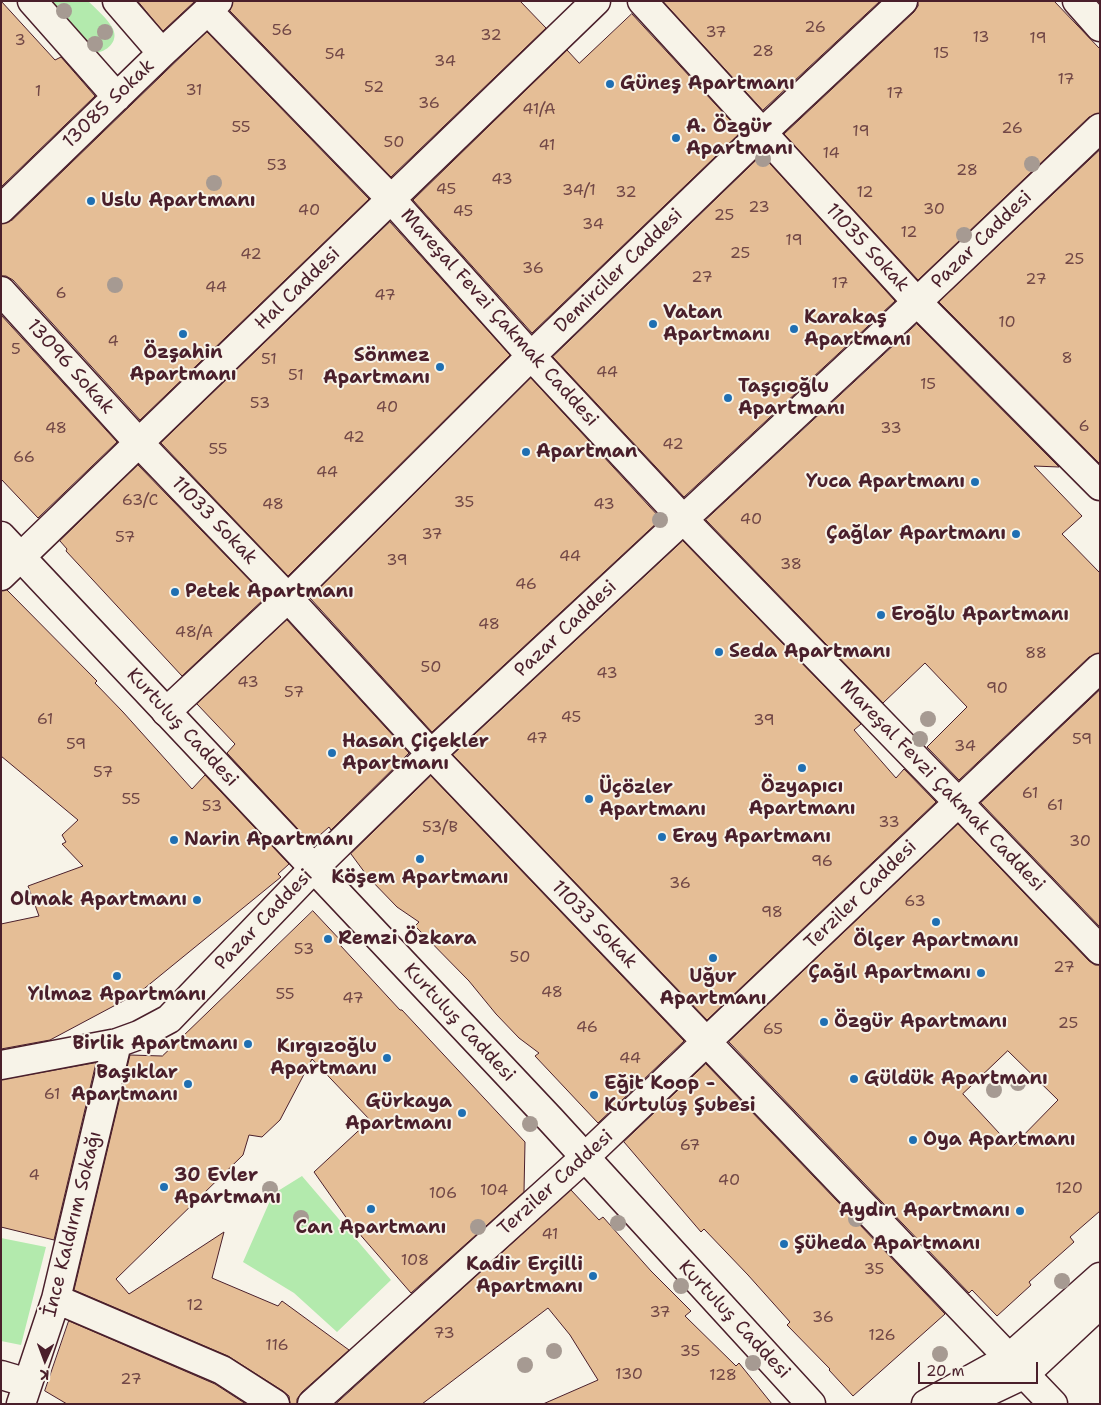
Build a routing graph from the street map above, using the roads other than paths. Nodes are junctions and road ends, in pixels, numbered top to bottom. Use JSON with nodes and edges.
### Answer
{"nodes":[{"id":1,"x":32,"y":1,"type":"edge"},
{"id":2,"x":117,"y":1,"type":"edge"},
{"id":3,"x":596,"y":1,"type":"edge"},
{"id":4,"x":642,"y":1,"type":"edge"},
{"id":5,"x":903,"y":1,"type":"edge"},
{"id":6,"x":1077,"y":1,"type":"edge"},
{"id":7,"x":213,"y":6,"type":"edge"},
{"id":8,"x":1100,"y":27,"type":"edge"},
{"id":9,"x":162,"y":53,"type":"junction"},
{"id":10,"x":117,"y":97,"type":"junction"},
{"id":11,"x":1100,"y":128,"type":"edge"},
{"id":12,"x":762,"y":132,"type":"junction"},
{"id":13,"x":391,"y":199,"type":"junction"},
{"id":14,"x":1,"y":209,"type":"edge"},
{"id":15,"x":1,"y":291,"type":"edge"},
{"id":16,"x":917,"y":302,"type":"junction"},
{"id":17,"x":531,"y":356,"type":"junction"},
{"id":18,"x":139,"y":443,"type":"junction"},
{"id":19,"x":1100,"y":486,"type":"edge"},
{"id":20,"x":684,"y":520,"type":"junction"},
{"id":21,"x":1,"y":536,"type":"edge"},
{"id":22,"x":21,"y":557,"type":"junction"},
{"id":23,"x":1,"y":576,"type":"edge"},
{"id":24,"x":288,"y":598,"type":"junction"},
{"id":25,"x":1100,"y":668,"type":"edge"},
{"id":26,"x":166,"y":712,"type":"junction"},
{"id":27,"x":431,"y":754,"type":"junction"},
{"id":28,"x":958,"y":802,"type":"junction"},
{"id":29,"x":314,"y":868,"type":"junction"},
{"id":30,"x":1100,"y":950,"type":"edge"},
{"id":31,"x":706,"y":1042,"type":"junction"},
{"id":32,"x":117,"y":1043,"type":"junction"},
{"id":33,"x":1,"y":1064,"type":"edge"},
{"id":34,"x":584,"y":1158,"type":"junction"},
{"id":35,"x":1100,"y":1276,"type":"edge"},
{"id":36,"x":56,"y":1299,"type":"junction"},
{"id":37,"x":1100,"y":1304,"type":"edge"},
{"id":38,"x":1017,"y":1366,"type":"junction"},
{"id":39,"x":1,"y":1375,"type":"edge"},
{"id":40,"x":24,"y":1393,"type":"edge"},
{"id":41,"x":275,"y":1404,"type":"edge"},
{"id":42,"x":312,"y":1404,"type":"edge"},
{"id":43,"x":811,"y":1404,"type":"edge"},
{"id":44,"x":926,"y":1404,"type":"edge"},
{"id":45,"x":954,"y":1404,"type":"edge"},
{"id":46,"x":1052,"y":1404,"type":"edge"}],
"edges":[{"from":1,"to":10,"type":"street"},
{"from":2,"to":9,"type":"street"},
{"from":3,"to":13,"type":"street","name":"Hal Caddesi"},
{"from":4,"to":12,"type":"street","name":"11035 Sokak"},
{"from":5,"to":12,"type":"street","name":"Demirciler Caddesi"},
{"from":6,"to":8,"type":"street"},
{"from":7,"to":9,"type":"street","name":"13085 Sokak"},
{"from":7,"to":13,"type":"street","name":"Mareşal Fevzi Çakmak Caddesi"},
{"from":9,"to":10,"type":"street","name":"13085 Sokak"},
{"from":10,"to":14,"type":"street","name":"13085 Sokak"},
{"from":11,"to":16,"type":"street","name":"Pazar Caddesi"},
{"from":12,"to":16,"type":"street","name":"11035 Sokak"},
{"from":12,"to":17,"type":"street","name":"Demirciler Caddesi"},
{"from":13,"to":17,"type":"street","name":"Mareşal Fevzi Çakmak Caddesi"},
{"from":13,"to":18,"type":"street","name":"Hal Caddesi"},
{"from":15,"to":18,"type":"street","name":"13096 Sokak"},
{"from":16,"to":19,"type":"street","name":"11035 Sokak"},
{"from":16,"to":20,"type":"street","name":"Pazar Caddesi"},
{"from":17,"to":20,"type":"street","name":"Mareşal Fevzi Çakmak Caddesi"},
{"from":17,"to":24,"type":"street","name":"Demirciler Caddesi"},
{"from":18,"to":22,"type":"street","name":"Hal Caddesi"},
{"from":18,"to":24,"type":"street","name":"11033 Sokak"},
{"from":20,"to":27,"type":"street","name":"Pazar Caddesi"},
{"from":20,"to":28,"type":"street","name":"Mareşal Fevzi Çakmak Caddesi"},
{"from":21,"to":22,"type":"street","name":"Kurtuluş Caddesi"},
{"from":22,"to":23,"type":"street","name":"Hal Caddesi"},
{"from":22,"to":26,"type":"street","name":"Kurtuluş Caddesi"},
{"from":24,"to":26,"type":"street","name":"Demirciler Caddesi"},
{"from":24,"to":27,"type":"street","name":"11033 Sokak"},
{"from":25,"to":28,"type":"street","name":"Terziler Caddesi"},
{"from":26,"to":29,"type":"street","name":"Kurtuluş Caddesi"},
{"from":27,"to":29,"type":"street","name":"Pazar Caddesi"},
{"from":27,"to":31,"type":"street","name":"11033 Sokak"},
{"from":28,"to":30,"type":"street","name":"Mareşal Fevzi Çakmak Caddesi"},
{"from":28,"to":31,"type":"street","name":"Terziler Caddesi"},
{"from":29,"to":32,"type":"street","name":"Pazar Caddesi"},
{"from":29,"to":34,"type":"street","name":"Kurtuluş Caddesi"},
{"from":31,"to":34,"type":"street","name":"Terziler Caddesi"},
{"from":31,"to":38,"type":"street","name":"11033 Sokak"},
{"from":32,"to":33,"type":"street","name":"Pazar Caddesi"},
{"from":32,"to":36,"type":"street","name":"İnce Kaldırım Sokağı"},
{"from":34,"to":42,"type":"street","name":"Terziler Caddesi"},
{"from":34,"to":43,"type":"street","name":"Kurtuluş Caddesi"},
{"from":35,"to":38,"type":"street"},
{"from":36,"to":40,"type":"street","name":"İnce Kaldırım Sokağı"},
{"from":36,"to":41,"type":"street"},
{"from":37,"to":38,"type":"street"},
{"from":38,"to":44,"type":"street"},
{"from":38,"to":45,"type":"street"},
{"from":38,"to":46,"type":"street","name":"11033 Sokak"},
{"from":39,"to":40,"type":"street"}]}
